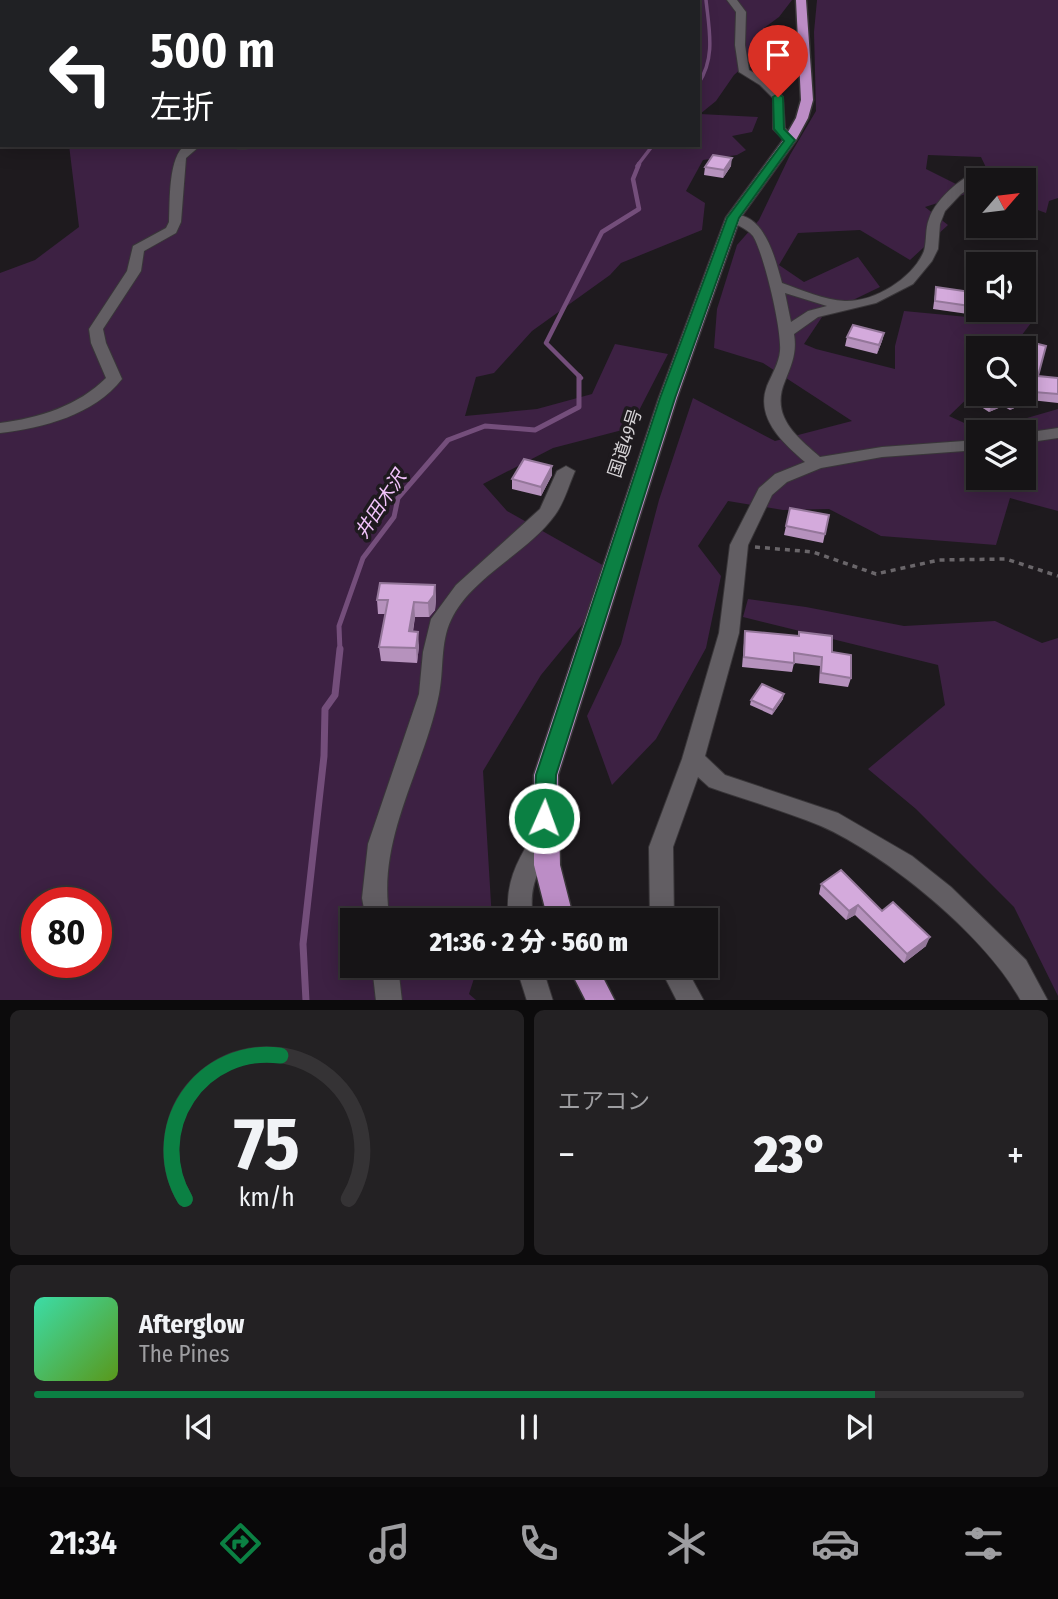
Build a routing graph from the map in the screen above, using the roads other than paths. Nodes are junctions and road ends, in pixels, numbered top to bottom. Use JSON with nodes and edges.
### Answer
{"nodes":[{"id":1,"x":732,"y":0,"type":"edge"},
{"id":2,"x":802,"y":0,"type":"edge"},
{"id":3,"x":790,"y":140,"type":"junction"},
{"id":4,"x":191,"y":147,"type":"edge"},
{"id":5,"x":966,"y":186,"type":"edge"},
{"id":6,"x":733,"y":218,"type":"junction"},
{"id":7,"x":777,"y":286,"type":"junction"},
{"id":8,"x":845,"y":305,"type":"junction"},
{"id":9,"x":785,"y":334,"type":"junction"},
{"id":10,"x":0,"y":428,"type":"edge"},
{"id":11,"x":1058,"y":433,"type":"edge"},
{"id":12,"x":1036,"y":436,"type":"edge"},
{"id":13,"x":966,"y":446,"type":"edge"},
{"id":14,"x":817,"y":463,"type":"junction"},
{"id":15,"x":566,"y":471,"type":"dead end"},
{"id":16,"x":693,"y":759,"type":"junction"},
{"id":17,"x":543,"y":840,"type":"junction"},
{"id":18,"x":375,"y":908,"type":"edge"},
{"id":19,"x":519,"y":908,"type":"edge"},
{"id":20,"x":556,"y":908,"type":"edge"},
{"id":21,"x":662,"y":908,"type":"edge"},
{"id":22,"x":386,"y":978,"type":"edge"},
{"id":23,"x":533,"y":978,"type":"edge"},
{"id":24,"x":589,"y":978,"type":"edge"},
{"id":25,"x":679,"y":978,"type":"edge"},
{"id":26,"x":388,"y":1000,"type":"edge"},
{"id":27,"x":540,"y":1000,"type":"edge"},
{"id":28,"x":601,"y":1000,"type":"edge"},
{"id":29,"x":691,"y":1000,"type":"edge"},
{"id":30,"x":1035,"y":1000,"type":"edge"}],
"edges":[{"from":1,"to":3,"type":"street"},
{"from":2,"to":3,"type":"highway","name":"国道49号"},
{"from":3,"to":6,"type":"highway","name":"国道49号"},
{"from":4,"to":10,"type":"street"},
{"from":5,"to":8,"type":"street"},
{"from":6,"to":7,"type":"street"},
{"from":6,"to":17,"type":"highway","name":"国道49号"},
{"from":7,"to":8,"type":"street"},
{"from":7,"to":9,"type":"street"},
{"from":8,"to":9,"type":"street"},
{"from":9,"to":14,"type":"street"},
{"from":11,"to":12,"type":"street"},
{"from":13,"to":14,"type":"street"},
{"from":14,"to":16,"type":"street"},
{"from":15,"to":18,"type":"street"},
{"from":16,"to":21,"type":"street"},
{"from":16,"to":30,"type":"street"},
{"from":17,"to":19,"type":"street"},
{"from":17,"to":20,"type":"highway","name":"国道49号"},
{"from":22,"to":26,"type":"street"},
{"from":23,"to":27,"type":"street"},
{"from":24,"to":28,"type":"highway"},
{"from":25,"to":29,"type":"street"}]}
